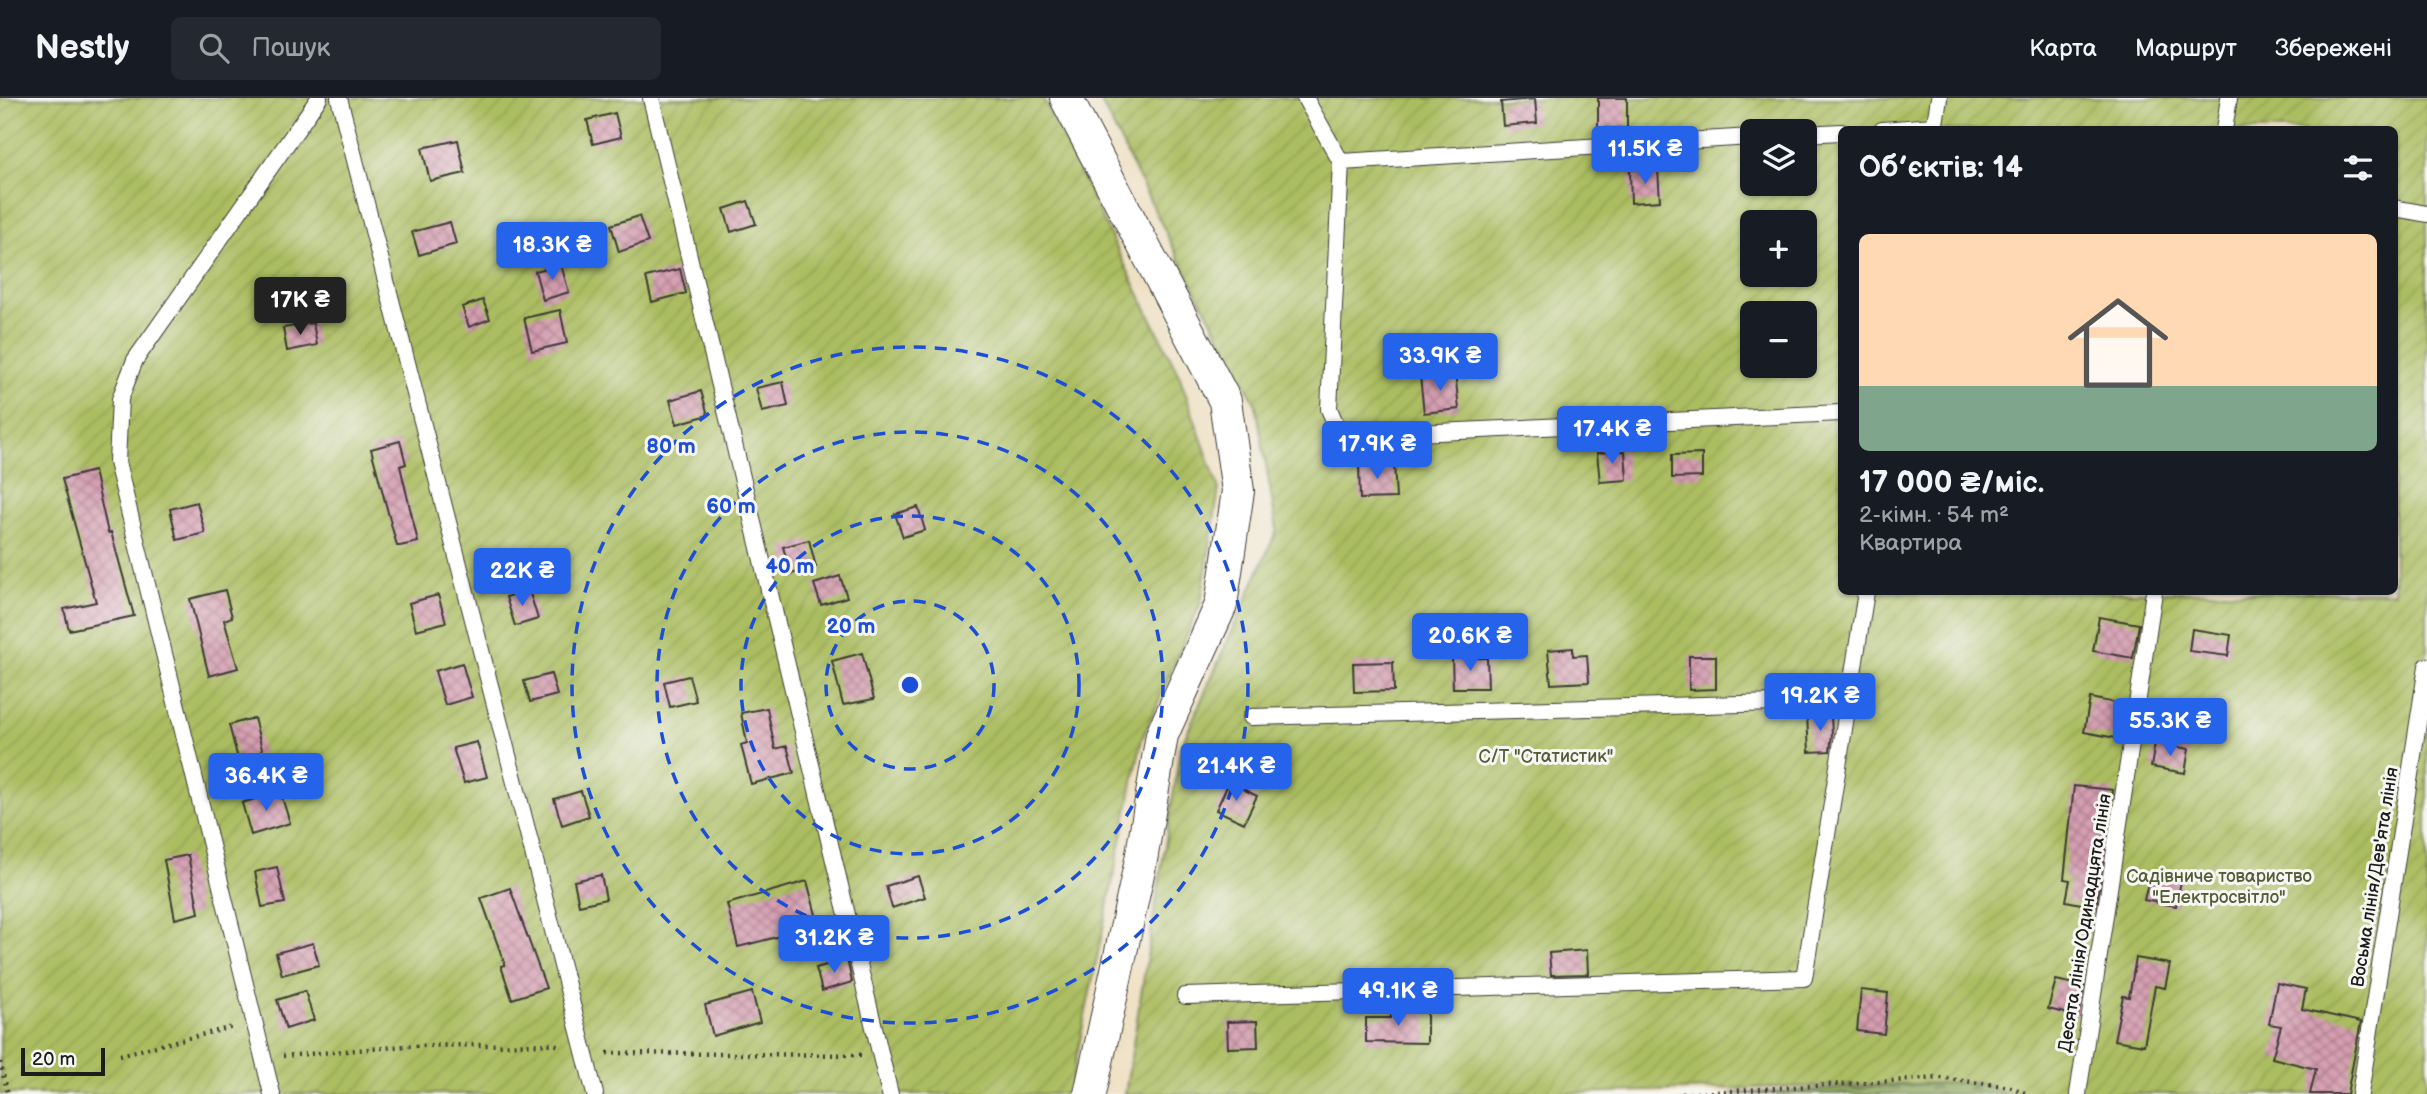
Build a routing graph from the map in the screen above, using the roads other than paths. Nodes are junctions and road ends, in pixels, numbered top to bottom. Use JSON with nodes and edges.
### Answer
{"nodes":[{"id":1,"x":319,"y":98,"type":"edge"},
{"id":2,"x":339,"y":98,"type":"edge"},
{"id":3,"x":652,"y":98,"type":"edge"},
{"id":4,"x":1066,"y":98,"type":"edge"},
{"id":5,"x":1305,"y":98,"type":"edge"},
{"id":6,"x":1939,"y":98,"type":"edge"},
{"id":7,"x":2229,"y":98,"type":"edge"},
{"id":8,"x":1934,"y":126,"type":"edge"},
{"id":9,"x":2225,"y":126,"type":"edge"},
{"id":10,"x":1838,"y":132,"type":"edge"},
{"id":11,"x":1817,"y":133,"type":"edge"},
{"id":12,"x":1740,"y":138,"type":"edge"},
{"id":13,"x":1341,"y":162,"type":"junction"},
{"id":14,"x":2398,"y":209,"type":"edge"},
{"id":15,"x":2427,"y":214,"type":"edge"},
{"id":16,"x":1838,"y":413,"type":"edge"},
{"id":17,"x":1866,"y":595,"type":"edge"},
{"id":18,"x":2154,"y":595,"type":"edge"},
{"id":19,"x":2427,"y":666,"type":"edge"},
{"id":20,"x":1850,"y":701,"type":"junction"},
{"id":21,"x":1251,"y":717,"type":"dead end"},
{"id":22,"x":1185,"y":996,"type":"dead end"},
{"id":23,"x":272,"y":1094,"type":"edge"},
{"id":24,"x":595,"y":1094,"type":"edge"},
{"id":25,"x":890,"y":1094,"type":"edge"},
{"id":26,"x":1090,"y":1094,"type":"edge"},
{"id":27,"x":2078,"y":1094,"type":"edge"},
{"id":28,"x":2361,"y":1094,"type":"edge"}],
"edges":[{"from":1,"to":23,"type":"lane"},
{"from":2,"to":24,"type":"lane"},
{"from":3,"to":25,"type":"lane"},
{"from":4,"to":26,"type":"street"},
{"from":5,"to":13,"type":"lane"},
{"from":6,"to":8,"type":"lane"},
{"from":7,"to":9,"type":"lane"},
{"from":10,"to":11,"type":"lane"},
{"from":12,"to":13,"type":"lane"},
{"from":13,"to":16,"type":"lane"},
{"from":14,"to":15,"type":"lane"},
{"from":17,"to":20,"type":"lane"},
{"from":18,"to":27,"type":"lane","name":"Десята лінія/Одинадцята лінія"},
{"from":19,"to":28,"type":"lane","name":"Восьма лінія/Дев'ята лінія"},
{"from":20,"to":21,"type":"lane"},
{"from":20,"to":22,"type":"lane"}]}
